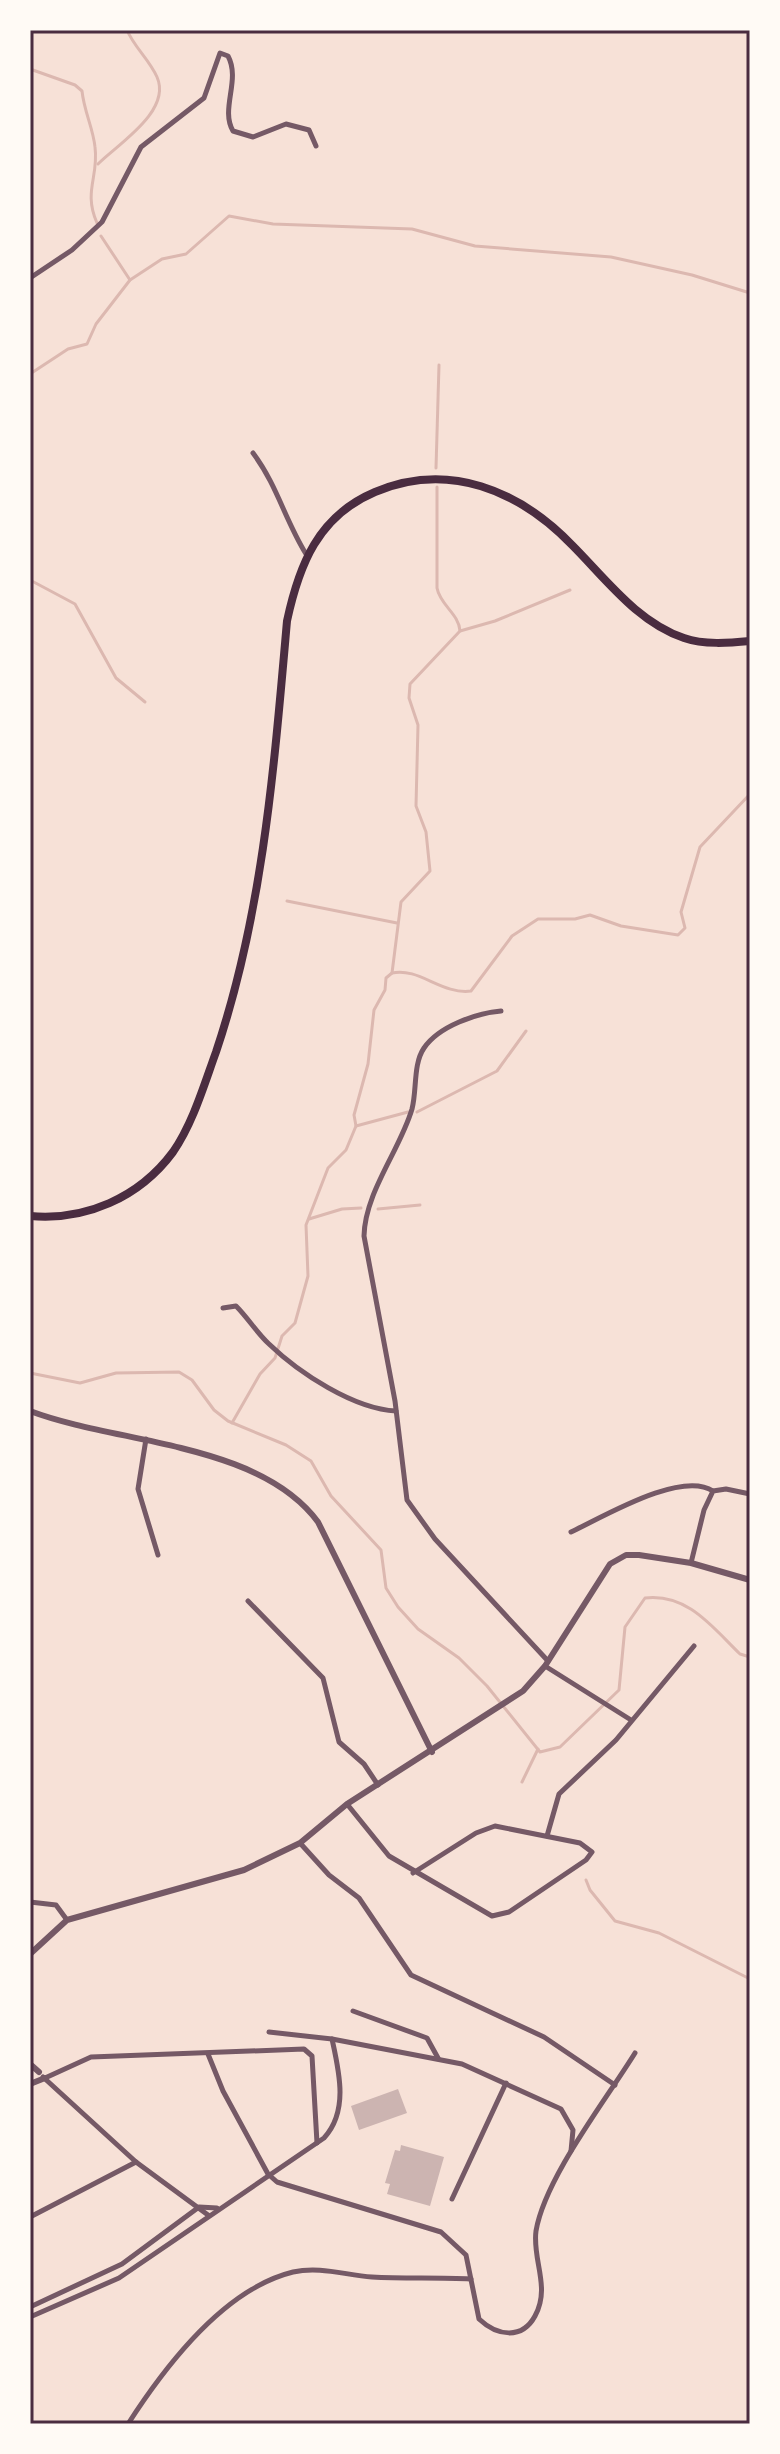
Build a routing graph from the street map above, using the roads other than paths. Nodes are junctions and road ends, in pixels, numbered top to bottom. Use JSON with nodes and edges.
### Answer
{"nodes":[{"id":1,"x":316,"y":146,"type":"dead end"},
{"id":2,"x":30,"y":278,"type":"edge"},
{"id":3,"x":253,"y":453,"type":"dead end"},
{"id":4,"x":306,"y":554,"type":"junction"},
{"id":5,"x":750,"y":641,"type":"edge"},
{"id":6,"x":501,"y":1011,"type":"dead end"},
{"id":7,"x":30,"y":1216,"type":"edge"},
{"id":8,"x":223,"y":1308,"type":"dead end"},
{"id":9,"x":30,"y":1411,"type":"edge"},
{"id":10,"x":396,"y":1411,"type":"junction"},
{"id":11,"x":146,"y":1439,"type":"junction"},
{"id":12,"x":713,"y":1491,"type":"junction"},
{"id":13,"x":750,"y":1494,"type":"edge"},
{"id":14,"x":571,"y":1532,"type":"dead end"},
{"id":15,"x":158,"y":1555,"type":"dead end"},
{"id":16,"x":691,"y":1563,"type":"junction"},
{"id":17,"x":750,"y":1580,"type":"edge"},
{"id":18,"x":248,"y":1601,"type":"dead end"},
{"id":19,"x":694,"y":1646,"type":"dead end"},
{"id":20,"x":546,"y":1663,"type":"junction"},
{"id":21,"x":631,"y":1720,"type":"junction"},
{"id":22,"x":432,"y":1752,"type":"junction"},
{"id":23,"x":378,"y":1785,"type":"junction"},
{"id":24,"x":347,"y":1804,"type":"junction"},
{"id":25,"x":547,"y":1836,"type":"junction"},
{"id":26,"x":300,"y":1843,"type":"junction"},
{"id":27,"x":413,"y":1873,"type":"junction"},
{"id":28,"x":30,"y":1902,"type":"edge"},
{"id":29,"x":67,"y":1920,"type":"junction"},
{"id":30,"x":30,"y":1954,"type":"edge"},
{"id":31,"x":353,"y":2011,"type":"dead end"},
{"id":32,"x":269,"y":2032,"type":"dead end"},
{"id":33,"x":332,"y":2039,"type":"junction"},
{"id":34,"x":635,"y":2053,"type":"dead end"},
{"id":35,"x":208,"y":2054,"type":"junction"},
{"id":36,"x":438,"y":2058,"type":"junction"},
{"id":37,"x":30,"y":2064,"type":"edge"},
{"id":38,"x":42,"y":2075,"type":"junction"},
{"id":39,"x":506,"y":2083,"type":"junction"},
{"id":40,"x":30,"y":2084,"type":"edge"},
{"id":41,"x":615,"y":2085,"type":"junction"},
{"id":42,"x":317,"y":2144,"type":"junction"},
{"id":43,"x":571,"y":2154,"type":"junction"},
{"id":44,"x":136,"y":2162,"type":"junction"},
{"id":45,"x":268,"y":2174,"type":"junction"},
{"id":46,"x":452,"y":2199,"type":"dead end"},
{"id":47,"x":199,"y":2207,"type":"junction"},
{"id":48,"x":218,"y":2208,"type":"junction"},
{"id":49,"x":208,"y":2215,"type":"junction"},
{"id":50,"x":30,"y":2217,"type":"edge"},
{"id":51,"x":115,"y":2269,"type":"junction"},
{"id":52,"x":119,"y":2278,"type":"junction"},
{"id":53,"x":471,"y":2279,"type":"junction"},
{"id":54,"x":30,"y":2307,"type":"edge"},
{"id":55,"x":30,"y":2317,"type":"edge"},
{"id":56,"x":128,"y":2424,"type":"edge"}],
"edges":[{"from":1,"to":2,"type":"street"},
{"from":3,"to":4,"type":"street"},
{"from":4,"to":5,"type":"highway"},
{"from":4,"to":7,"type":"highway"},
{"from":6,"to":10,"type":"street"},
{"from":8,"to":10,"type":"street"},
{"from":9,"to":11,"type":"street"},
{"from":10,"to":20,"type":"street"},
{"from":11,"to":15,"type":"street"},
{"from":11,"to":22,"type":"street"},
{"from":12,"to":13,"type":"street"},
{"from":12,"to":14,"type":"street"},
{"from":12,"to":16,"type":"street"},
{"from":16,"to":17,"type":"street"},
{"from":16,"to":20,"type":"street"},
{"from":18,"to":23,"type":"street"},
{"from":19,"to":21,"type":"street"},
{"from":20,"to":21,"type":"street"},
{"from":20,"to":22,"type":"street"},
{"from":21,"to":25,"type":"street"},
{"from":22,"to":23,"type":"street"},
{"from":23,"to":24,"type":"street"},
{"from":24,"to":26,"type":"street"},
{"from":24,"to":27,"type":"street"},
{"from":25,"to":27,"type":"street"},
{"from":25,"to":27,"type":"street"},
{"from":26,"to":29,"type":"street"},
{"from":26,"to":41,"type":"street"},
{"from":28,"to":29,"type":"street"},
{"from":29,"to":30,"type":"street"},
{"from":31,"to":36,"type":"street"},
{"from":32,"to":33,"type":"street"},
{"from":33,"to":36,"type":"street"},
{"from":33,"to":42,"type":"street"},
{"from":34,"to":41,"type":"street"},
{"from":35,"to":38,"type":"street"},
{"from":35,"to":42,"type":"street"},
{"from":35,"to":45,"type":"street"},
{"from":36,"to":39,"type":"street"},
{"from":37,"to":38,"type":"street"},
{"from":38,"to":40,"type":"street"},
{"from":38,"to":44,"type":"street"},
{"from":39,"to":43,"type":"street"},
{"from":39,"to":46,"type":"street"},
{"from":41,"to":43,"type":"street"},
{"from":42,"to":45,"type":"street"},
{"from":43,"to":53,"type":"street"},
{"from":44,"to":47,"type":"street"},
{"from":44,"to":50,"type":"street"},
{"from":45,"to":48,"type":"street"},
{"from":45,"to":53,"type":"street"},
{"from":47,"to":48,"type":"street"},
{"from":47,"to":49,"type":"street"},
{"from":47,"to":51,"type":"street"},
{"from":48,"to":49,"type":"street"},
{"from":49,"to":52,"type":"street"},
{"from":51,"to":52,"type":"street"},
{"from":51,"to":54,"type":"street"},
{"from":52,"to":55,"type":"street"},
{"from":53,"to":56,"type":"street"}]}
